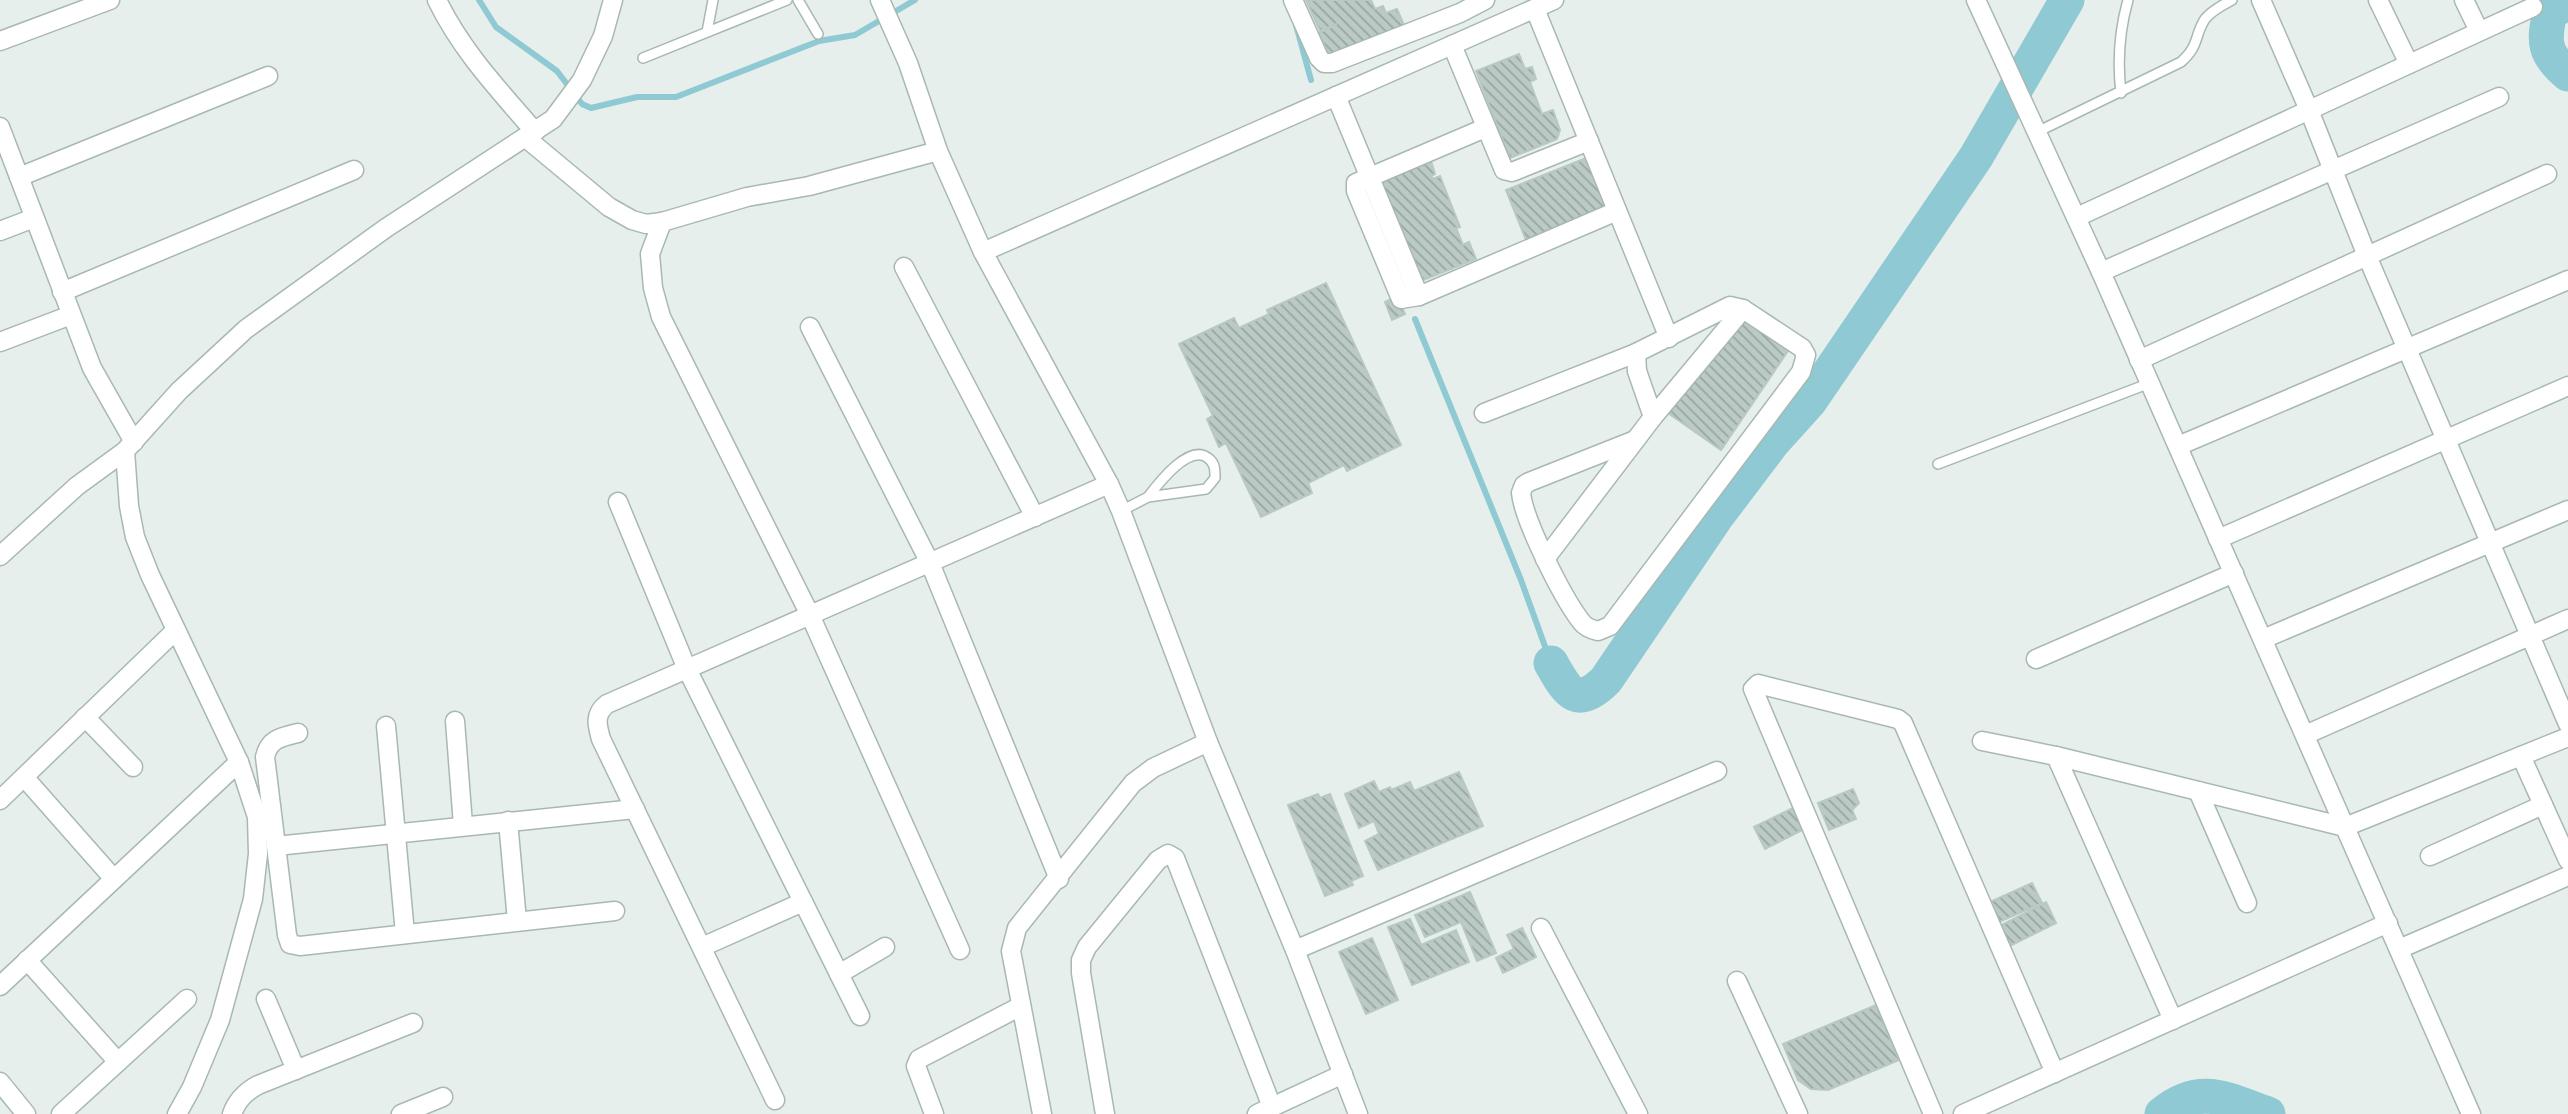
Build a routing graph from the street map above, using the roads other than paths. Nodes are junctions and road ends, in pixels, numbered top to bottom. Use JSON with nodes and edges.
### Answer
{"nodes":[{"id":1,"x":110,"y":0,"type":"edge"},
{"id":2,"x":437,"y":0,"type":"edge"},
{"id":3,"x":613,"y":0,"type":"edge"},
{"id":4,"x":713,"y":0,"type":"edge"},
{"id":5,"x":787,"y":0,"type":"edge"},
{"id":6,"x":798,"y":0,"type":"edge"},
{"id":7,"x":1293,"y":0,"type":"edge"},
{"id":8,"x":1485,"y":0,"type":"edge"},
{"id":9,"x":1554,"y":0,"type":"edge"},
{"id":10,"x":1976,"y":0,"type":"edge"},
{"id":11,"x":2128,"y":0,"type":"edge"},
{"id":12,"x":2232,"y":0,"type":"edge"},
{"id":13,"x":2262,"y":0,"type":"edge"},
{"id":14,"x":2378,"y":0,"type":"edge"},
{"id":15,"x":2464,"y":0,"type":"edge"},
{"id":16,"x":882,"y":3,"type":"edge"},
{"id":17,"x":1456,"y":6,"type":"edge"},
{"id":18,"x":2533,"y":7,"type":"dead end"},
{"id":19,"x":1535,"y":9,"type":"junction"},
{"id":20,"x":1420,"y":27,"type":"junction"},
{"id":21,"x":2479,"y":31,"type":"junction"},
{"id":22,"x":707,"y":32,"type":"junction"},
{"id":23,"x":818,"y":34,"type":"dead end"},
{"id":24,"x":0,"y":41,"type":"edge"},
{"id":25,"x":1452,"y":45,"type":"junction"},
{"id":26,"x":1432,"y":54,"type":"junction"},
{"id":27,"x":643,"y":58,"type":"dead end"},
{"id":28,"x":2409,"y":64,"type":"junction"},
{"id":29,"x":268,"y":76,"type":"dead end"},
{"id":30,"x":2121,"y":93,"type":"junction"},
{"id":31,"x":1336,"y":96,"type":"junction"},
{"id":32,"x":2499,"y":97,"type":"dead end"},
{"id":33,"x":2309,"y":110,"type":"junction"},
{"id":34,"x":2034,"y":124,"type":"junction"},
{"id":35,"x":0,"y":127,"type":"edge"},
{"id":36,"x":1485,"y":128,"type":"junction"},
{"id":37,"x":531,"y":135,"type":"junction"},
{"id":38,"x":1589,"y":141,"type":"junction"},
{"id":39,"x":938,"y":151,"type":"junction"},
{"id":40,"x":354,"y":170,"type":"dead end"},
{"id":41,"x":2333,"y":170,"type":"junction"},
{"id":42,"x":2547,"y":174,"type":"dead end"},
{"id":43,"x":1370,"y":176,"type":"junction"},
{"id":44,"x":19,"y":177,"type":"junction"},
{"id":45,"x":1617,"y":211,"type":"junction"},
{"id":46,"x":2077,"y":217,"type":"junction"},
{"id":47,"x":34,"y":218,"type":"junction"},
{"id":48,"x":662,"y":222,"type":"junction"},
{"id":49,"x":0,"y":231,"type":"edge"},
{"id":50,"x":983,"y":252,"type":"junction"},
{"id":51,"x":2367,"y":256,"type":"junction"},
{"id":52,"x":904,"y":267,"type":"dead end"},
{"id":53,"x":2101,"y":272,"type":"junction"},
{"id":54,"x":2568,"y":281,"type":"edge"},
{"id":55,"x":62,"y":292,"type":"junction"},
{"id":56,"x":1743,"y":309,"type":"junction"},
{"id":57,"x":71,"y":315,"type":"junction"},
{"id":58,"x":810,"y":327,"type":"dead end"},
{"id":59,"x":1669,"y":338,"type":"junction"},
{"id":60,"x":0,"y":342,"type":"edge"},
{"id":61,"x":2407,"y":349,"type":"junction"},
{"id":62,"x":1636,"y":353,"type":"junction"},
{"id":63,"x":2139,"y":360,"type":"junction"},
{"id":64,"x":2150,"y":383,"type":"junction"},
{"id":65,"x":2568,"y":386,"type":"edge"},
{"id":66,"x":1484,"y":413,"type":"dead end"},
{"id":67,"x":1653,"y":417,"type":"junction"},
{"id":68,"x":2445,"y":439,"type":"junction"},
{"id":69,"x":1636,"y":440,"type":"junction"},
{"id":70,"x":130,"y":446,"type":"junction"},
{"id":71,"x":2178,"y":446,"type":"junction"},
{"id":72,"x":1938,"y":464,"type":"dead end"},
{"id":73,"x":1109,"y":484,"type":"junction"},
{"id":74,"x":1148,"y":498,"type":"junction"},
{"id":75,"x":618,"y":502,"type":"dead end"},
{"id":76,"x":2568,"y":510,"type":"edge"},
{"id":77,"x":1121,"y":511,"type":"junction"},
{"id":78,"x":1035,"y":517,"type":"junction"},
{"id":79,"x":2218,"y":538,"type":"junction"},
{"id":80,"x":2490,"y":544,"type":"junction"},
{"id":81,"x":0,"y":556,"type":"edge"},
{"id":82,"x":1545,"y":559,"type":"junction"},
{"id":83,"x":930,"y":563,"type":"junction"},
{"id":84,"x":2234,"y":573,"type":"junction"},
{"id":85,"x":810,"y":615,"type":"junction"},
{"id":86,"x":2568,"y":618,"type":"edge"},
{"id":87,"x":176,"y":630,"type":"junction"},
{"id":88,"x":2529,"y":634,"type":"junction"},
{"id":89,"x":2263,"y":639,"type":"junction"},
{"id":90,"x":2036,"y":659,"type":"dead end"},
{"id":91,"x":687,"y":669,"type":"junction"},
{"id":92,"x":85,"y":717,"type":"junction"},
{"id":93,"x":455,"y":721,"type":"dead end"},
{"id":94,"x":2568,"y":724,"type":"edge"},
{"id":95,"x":386,"y":726,"type":"dead end"},
{"id":96,"x":298,"y":733,"type":"dead end"},
{"id":97,"x":2305,"y":735,"type":"junction"},
{"id":98,"x":2568,"y":737,"type":"edge"},
{"id":99,"x":1982,"y":741,"type":"dead end"},
{"id":100,"x":1208,"y":742,"type":"junction"},
{"id":101,"x":2056,"y":756,"type":"junction"},
{"id":102,"x":2521,"y":756,"type":"junction"},
{"id":103,"x":239,"y":762,"type":"junction"},
{"id":104,"x":133,"y":767,"type":"dead end"},
{"id":105,"x":1717,"y":771,"type":"dead end"},
{"id":106,"x":24,"y":777,"type":"junction"},
{"id":107,"x":2198,"y":791,"type":"junction"},
{"id":108,"x":0,"y":800,"type":"edge"},
{"id":109,"x":2543,"y":805,"type":"junction"},
{"id":110,"x":635,"y":809,"type":"junction"},
{"id":111,"x":508,"y":821,"type":"junction"},
{"id":112,"x":463,"y":825,"type":"junction"},
{"id":113,"x":2345,"y":827,"type":"junction"},
{"id":114,"x":395,"y":833,"type":"junction"},
{"id":115,"x":276,"y":846,"type":"junction"},
{"id":116,"x":2430,"y":856,"type":"dead end"},
{"id":117,"x":2568,"y":860,"type":"edge"},
{"id":118,"x":2568,"y":876,"type":"edge"},
{"id":119,"x":114,"y":879,"type":"junction"},
{"id":120,"x":1059,"y":879,"type":"junction"},
{"id":121,"x":803,"y":902,"type":"junction"},
{"id":122,"x":2247,"y":903,"type":"dead end"},
{"id":123,"x":614,"y":911,"type":"dead end"},
{"id":124,"x":517,"y":921,"type":"junction"},
{"id":125,"x":2388,"y":923,"type":"junction"},
{"id":126,"x":1541,"y":928,"type":"dead end"},
{"id":127,"x":405,"y":934,"type":"junction"},
{"id":128,"x":702,"y":947,"type":"junction"},
{"id":129,"x":885,"y":947,"type":"dead end"},
{"id":130,"x":2399,"y":949,"type":"junction"},
{"id":131,"x":960,"y":950,"type":"dead end"},
{"id":132,"x":1295,"y":950,"type":"junction"},
{"id":133,"x":27,"y":960,"type":"junction"},
{"id":134,"x":839,"y":974,"type":"junction"},
{"id":135,"x":1737,"y":981,"type":"dead end"},
{"id":136,"x":0,"y":986,"type":"edge"},
{"id":137,"x":187,"y":999,"type":"dead end"},
{"id":138,"x":266,"y":999,"type":"dead end"},
{"id":139,"x":1021,"y":1006,"type":"junction"},
{"id":140,"x":860,"y":1016,"type":"dead end"},
{"id":141,"x":2173,"y":1020,"type":"junction"},
{"id":142,"x":413,"y":1023,"type":"dead end"},
{"id":143,"x":118,"y":1062,"type":"junction"},
{"id":144,"x":296,"y":1070,"type":"junction"},
{"id":145,"x":2054,"y":1073,"type":"junction"},
{"id":146,"x":1343,"y":1074,"type":"junction"},
{"id":147,"x":0,"y":1082,"type":"edge"},
{"id":148,"x":443,"y":1097,"type":"dead end"},
{"id":149,"x":775,"y":1100,"type":"dead end"},
{"id":150,"x":1264,"y":1111,"type":"edge"},
{"id":151,"x":26,"y":1114,"type":"edge"},
{"id":152,"x":61,"y":1114,"type":"edge"},
{"id":153,"x":177,"y":1114,"type":"edge"},
{"id":154,"x":232,"y":1114,"type":"edge"},
{"id":155,"x":401,"y":1114,"type":"edge"},
{"id":156,"x":934,"y":1114,"type":"edge"},
{"id":157,"x":1042,"y":1114,"type":"edge"},
{"id":158,"x":1105,"y":1114,"type":"edge"},
{"id":159,"x":1359,"y":1114,"type":"edge"},
{"id":160,"x":1638,"y":1114,"type":"edge"},
{"id":161,"x":1798,"y":1114,"type":"edge"},
{"id":162,"x":1933,"y":1114,"type":"edge"},
{"id":163,"x":1963,"y":1114,"type":"edge"},
{"id":164,"x":2471,"y":1114,"type":"edge"}],
"edges":[{"from":1,"to":24,"type":"street"},
{"from":2,"to":37,"type":"street"},
{"from":3,"to":37,"type":"street"},
{"from":4,"to":22,"type":"lane"},
{"from":5,"to":22,"type":"lane"},
{"from":6,"to":23,"type":"lane"},
{"from":7,"to":20,"type":"street"},
{"from":8,"to":17,"type":"street"},
{"from":9,"to":19,"type":"street"},
{"from":10,"to":34,"type":"street"},
{"from":11,"to":30,"type":"lane"},
{"from":12,"to":30,"type":"lane"},
{"from":13,"to":33,"type":"street"},
{"from":14,"to":28,"type":"street"},
{"from":15,"to":21,"type":"street"},
{"from":16,"to":39,"type":"street"},
{"from":17,"to":20,"type":"street"},
{"from":18,"to":21,"type":"street"},
{"from":19,"to":25,"type":"street"},
{"from":19,"to":38,"type":"street"},
{"from":20,"to":26,"type":"street"},
{"from":21,"to":28,"type":"street"},
{"from":22,"to":27,"type":"lane"},
{"from":25,"to":26,"type":"street"},
{"from":25,"to":36,"type":"street"},
{"from":26,"to":31,"type":"street"},
{"from":28,"to":33,"type":"street"},
{"from":29,"to":44,"type":"street"},
{"from":30,"to":34,"type":"lane"},
{"from":31,"to":43,"type":"street"},
{"from":31,"to":50,"type":"street"},
{"from":32,"to":41,"type":"street"},
{"from":33,"to":41,"type":"street"},
{"from":33,"to":46,"type":"street"},
{"from":34,"to":46,"type":"street"},
{"from":35,"to":44,"type":"street"},
{"from":36,"to":38,"type":"street"},
{"from":36,"to":43,"type":"street"},
{"from":37,"to":48,"type":"street"},
{"from":37,"to":70,"type":"street"},
{"from":38,"to":45,"type":"street"},
{"from":39,"to":48,"type":"street"},
{"from":39,"to":50,"type":"street"},
{"from":40,"to":55,"type":"street"},
{"from":41,"to":51,"type":"street"},
{"from":41,"to":53,"type":"street"},
{"from":42,"to":51,"type":"street"},
{"from":43,"to":45,"type":"street"},
{"from":44,"to":47,"type":"street"},
{"from":45,"to":59,"type":"street"},
{"from":46,"to":53,"type":"street"},
{"from":47,"to":49,"type":"street"},
{"from":47,"to":55,"type":"street"},
{"from":48,"to":85,"type":"street"},
{"from":50,"to":73,"type":"street"},
{"from":51,"to":61,"type":"street"},
{"from":51,"to":63,"type":"street"},
{"from":52,"to":78,"type":"street"},
{"from":53,"to":63,"type":"street"},
{"from":54,"to":61,"type":"street"},
{"from":55,"to":57,"type":"street"},
{"from":56,"to":59,"type":"street"},
{"from":56,"to":67,"type":"street"},
{"from":56,"to":82,"type":"street"},
{"from":57,"to":60,"type":"street"},
{"from":57,"to":70,"type":"street"},
{"from":58,"to":83,"type":"street"},
{"from":59,"to":62,"type":"street"},
{"from":61,"to":68,"type":"street"},
{"from":61,"to":71,"type":"street"},
{"from":62,"to":66,"type":"street"},
{"from":62,"to":67,"type":"street"},
{"from":63,"to":64,"type":"street"},
{"from":64,"to":71,"type":"street"},
{"from":64,"to":72,"type":"lane"},
{"from":65,"to":68,"type":"street"},
{"from":67,"to":69,"type":"street"},
{"from":68,"to":79,"type":"street"},
{"from":68,"to":80,"type":"street"},
{"from":69,"to":82,"type":"street"},
{"from":69,"to":82,"type":"street"},
{"from":70,"to":81,"type":"street"},
{"from":70,"to":87,"type":"street"},
{"from":71,"to":79,"type":"street"},
{"from":73,"to":77,"type":"street"},
{"from":73,"to":78,"type":"street"},
{"from":74,"to":74,"type":"lane"},
{"from":74,"to":77,"type":"lane"},
{"from":75,"to":91,"type":"street"},
{"from":76,"to":80,"type":"street"},
{"from":77,"to":100,"type":"street"},
{"from":78,"to":83,"type":"street"},
{"from":79,"to":84,"type":"street"},
{"from":80,"to":88,"type":"street"},
{"from":80,"to":89,"type":"street"},
{"from":83,"to":85,"type":"street"},
{"from":83,"to":120,"type":"street"},
{"from":84,"to":89,"type":"street"},
{"from":84,"to":90,"type":"street"},
{"from":85,"to":91,"type":"street"},
{"from":85,"to":131,"type":"street"},
{"from":86,"to":88,"type":"street"},
{"from":87,"to":92,"type":"street"},
{"from":87,"to":103,"type":"street"},
{"from":88,"to":94,"type":"street"},
{"from":88,"to":97,"type":"street"},
{"from":89,"to":97,"type":"street"},
{"from":91,"to":110,"type":"street"},
{"from":91,"to":121,"type":"street"},
{"from":92,"to":104,"type":"street"},
{"from":92,"to":106,"type":"street"},
{"from":93,"to":112,"type":"street"},
{"from":95,"to":114,"type":"street"},
{"from":96,"to":115,"type":"street"},
{"from":97,"to":113,"type":"street"},
{"from":98,"to":102,"type":"street"},
{"from":99,"to":101,"type":"street"},
{"from":100,"to":120,"type":"street"},
{"from":100,"to":132,"type":"street"},
{"from":101,"to":107,"type":"street"},
{"from":101,"to":141,"type":"street"},
{"from":102,"to":109,"type":"street"},
{"from":102,"to":113,"type":"street"},
{"from":103,"to":119,"type":"street"},
{"from":103,"to":153,"type":"street"},
{"from":105,"to":132,"type":"street"},
{"from":106,"to":108,"type":"street"},
{"from":106,"to":119,"type":"street"},
{"from":107,"to":113,"type":"street"},
{"from":107,"to":122,"type":"street"},
{"from":109,"to":116,"type":"street"},
{"from":109,"to":117,"type":"street"},
{"from":110,"to":111,"type":"street"},
{"from":110,"to":128,"type":"street"},
{"from":111,"to":112,"type":"street"},
{"from":111,"to":124,"type":"street"},
{"from":112,"to":114,"type":"street"},
{"from":113,"to":125,"type":"street"},
{"from":114,"to":115,"type":"street"},
{"from":114,"to":127,"type":"street"},
{"from":115,"to":127,"type":"street"},
{"from":118,"to":130,"type":"street"},
{"from":119,"to":133,"type":"street"},
{"from":120,"to":139,"type":"street"},
{"from":121,"to":128,"type":"street"},
{"from":121,"to":134,"type":"street"},
{"from":123,"to":124,"type":"street"},
{"from":124,"to":127,"type":"street"},
{"from":125,"to":130,"type":"street"},
{"from":125,"to":141,"type":"street"},
{"from":126,"to":160,"type":"street"},
{"from":128,"to":149,"type":"street"},
{"from":129,"to":134,"type":"street"},
{"from":130,"to":164,"type":"street"},
{"from":132,"to":146,"type":"street"},
{"from":133,"to":136,"type":"street"},
{"from":133,"to":143,"type":"street"},
{"from":134,"to":140,"type":"street"},
{"from":135,"to":161,"type":"street"},
{"from":137,"to":143,"type":"street"},
{"from":138,"to":144,"type":"street"},
{"from":139,"to":156,"type":"street"},
{"from":139,"to":157,"type":"street"},
{"from":141,"to":145,"type":"street"},
{"from":142,"to":144,"type":"street"},
{"from":143,"to":152,"type":"street"},
{"from":144,"to":154,"type":"street"},
{"from":145,"to":162,"type":"street"},
{"from":145,"to":163,"type":"street"},
{"from":146,"to":150,"type":"street"},
{"from":146,"to":159,"type":"street"},
{"from":147,"to":151,"type":"street"},
{"from":148,"to":155,"type":"street"},
{"from":150,"to":158,"type":"street"}]}
